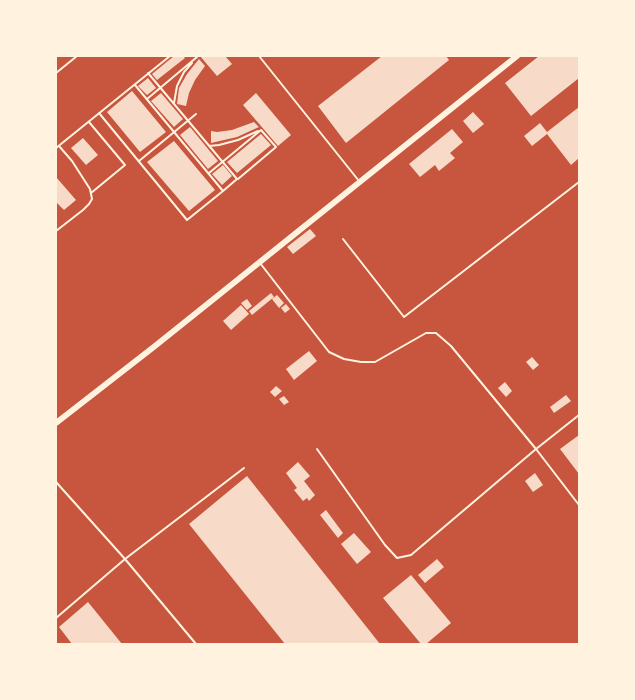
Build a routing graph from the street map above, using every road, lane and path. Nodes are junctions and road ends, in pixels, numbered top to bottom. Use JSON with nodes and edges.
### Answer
{"nodes":[{"id":1,"x":77,"y":56,"type":"edge"},
{"id":2,"x":170,"y":56,"type":"edge"},
{"id":3,"x":259,"y":56,"type":"edge"},
{"id":4,"x":517,"y":56,"type":"edge"},
{"id":5,"x":196,"y":57,"type":"edge"},
{"id":6,"x":56,"y":73,"type":"edge"},
{"id":7,"x":148,"y":73,"type":"junction"},
{"id":8,"x":135,"y":85,"type":"junction"},
{"id":9,"x":161,"y":88,"type":"junction"},
{"id":10,"x":147,"y":99,"type":"junction"},
{"id":11,"x":174,"y":103,"type":"junction"},
{"id":12,"x":99,"y":114,"type":"junction"},
{"id":13,"x":196,"y":114,"type":"dead end"},
{"id":14,"x":188,"y":121,"type":"junction"},
{"id":15,"x":89,"y":122,"type":"junction"},
{"id":16,"x":261,"y":130,"type":"junction"},
{"id":17,"x":174,"y":132,"type":"junction"},
{"id":18,"x":59,"y":146,"type":"junction"},
{"id":19,"x":209,"y":146,"type":"junction"},
{"id":20,"x":56,"y":148,"type":"edge"},
{"id":21,"x":138,"y":161,"type":"junction"},
{"id":22,"x":222,"y":162,"type":"junction"},
{"id":23,"x":208,"y":173,"type":"junction"},
{"id":24,"x":237,"y":179,"type":"junction"},
{"id":25,"x":360,"y":182,"type":"junction"},
{"id":26,"x":579,"y":182,"type":"edge"},
{"id":27,"x":223,"y":191,"type":"junction"},
{"id":28,"x":91,"y":193,"type":"junction"},
{"id":29,"x":56,"y":231,"type":"edge"},
{"id":30,"x":343,"y":239,"type":"dead end"},
{"id":31,"x":260,"y":262,"type":"junction"},
{"id":32,"x":579,"y":415,"type":"edge"},
{"id":33,"x":56,"y":423,"type":"edge"},
{"id":34,"x":317,"y":449,"type":"dead end"},
{"id":35,"x":536,"y":449,"type":"junction"},
{"id":36,"x":244,"y":468,"type":"dead end"},
{"id":37,"x":56,"y":482,"type":"edge"},
{"id":38,"x":579,"y":505,"type":"edge"},
{"id":39,"x":125,"y":560,"type":"junction"},
{"id":40,"x":56,"y":618,"type":"edge"},
{"id":41,"x":196,"y":644,"type":"edge"}],
"edges":[{"from":1,"to":6,"type":"lane"},
{"from":2,"to":7,"type":"lane"},
{"from":3,"to":25,"type":"lane"},
{"from":4,"to":25,"type":"main road"},
{"from":5,"to":9,"type":"lane"},
{"from":5,"to":11,"type":"lane"},
{"from":7,"to":8,"type":"lane"},
{"from":7,"to":9,"type":"lane"},
{"from":8,"to":10,"type":"lane"},
{"from":8,"to":12,"type":"lane"},
{"from":9,"to":10,"type":"lane"},
{"from":9,"to":11,"type":"lane"},
{"from":10,"to":17,"type":"lane"},
{"from":11,"to":14,"type":"lane"},
{"from":12,"to":15,"type":"lane"},
{"from":12,"to":21,"type":"lane"},
{"from":13,"to":14,"type":"lane"},
{"from":14,"to":17,"type":"lane"},
{"from":14,"to":19,"type":"lane"},
{"from":15,"to":18,"type":"lane"},
{"from":15,"to":28,"type":"lane"},
{"from":16,"to":19,"type":"lane"},
{"from":16,"to":22,"type":"lane"},
{"from":16,"to":24,"type":"lane"},
{"from":17,"to":21,"type":"lane"},
{"from":17,"to":23,"type":"lane"},
{"from":18,"to":20,"type":"lane"},
{"from":18,"to":28,"type":"lane"},
{"from":19,"to":22,"type":"lane"},
{"from":21,"to":27,"type":"lane"},
{"from":22,"to":23,"type":"lane"},
{"from":22,"to":24,"type":"lane"},
{"from":23,"to":27,"type":"lane"},
{"from":24,"to":27,"type":"lane"},
{"from":25,"to":31,"type":"main road"},
{"from":26,"to":30,"type":"lane"},
{"from":28,"to":29,"type":"lane"},
{"from":31,"to":33,"type":"main road"},
{"from":31,"to":35,"type":"lane"},
{"from":32,"to":35,"type":"lane"},
{"from":34,"to":35,"type":"lane"},
{"from":35,"to":38,"type":"lane"},
{"from":36,"to":39,"type":"lane"},
{"from":37,"to":39,"type":"lane"},
{"from":39,"to":40,"type":"lane"},
{"from":39,"to":41,"type":"lane"}]}
